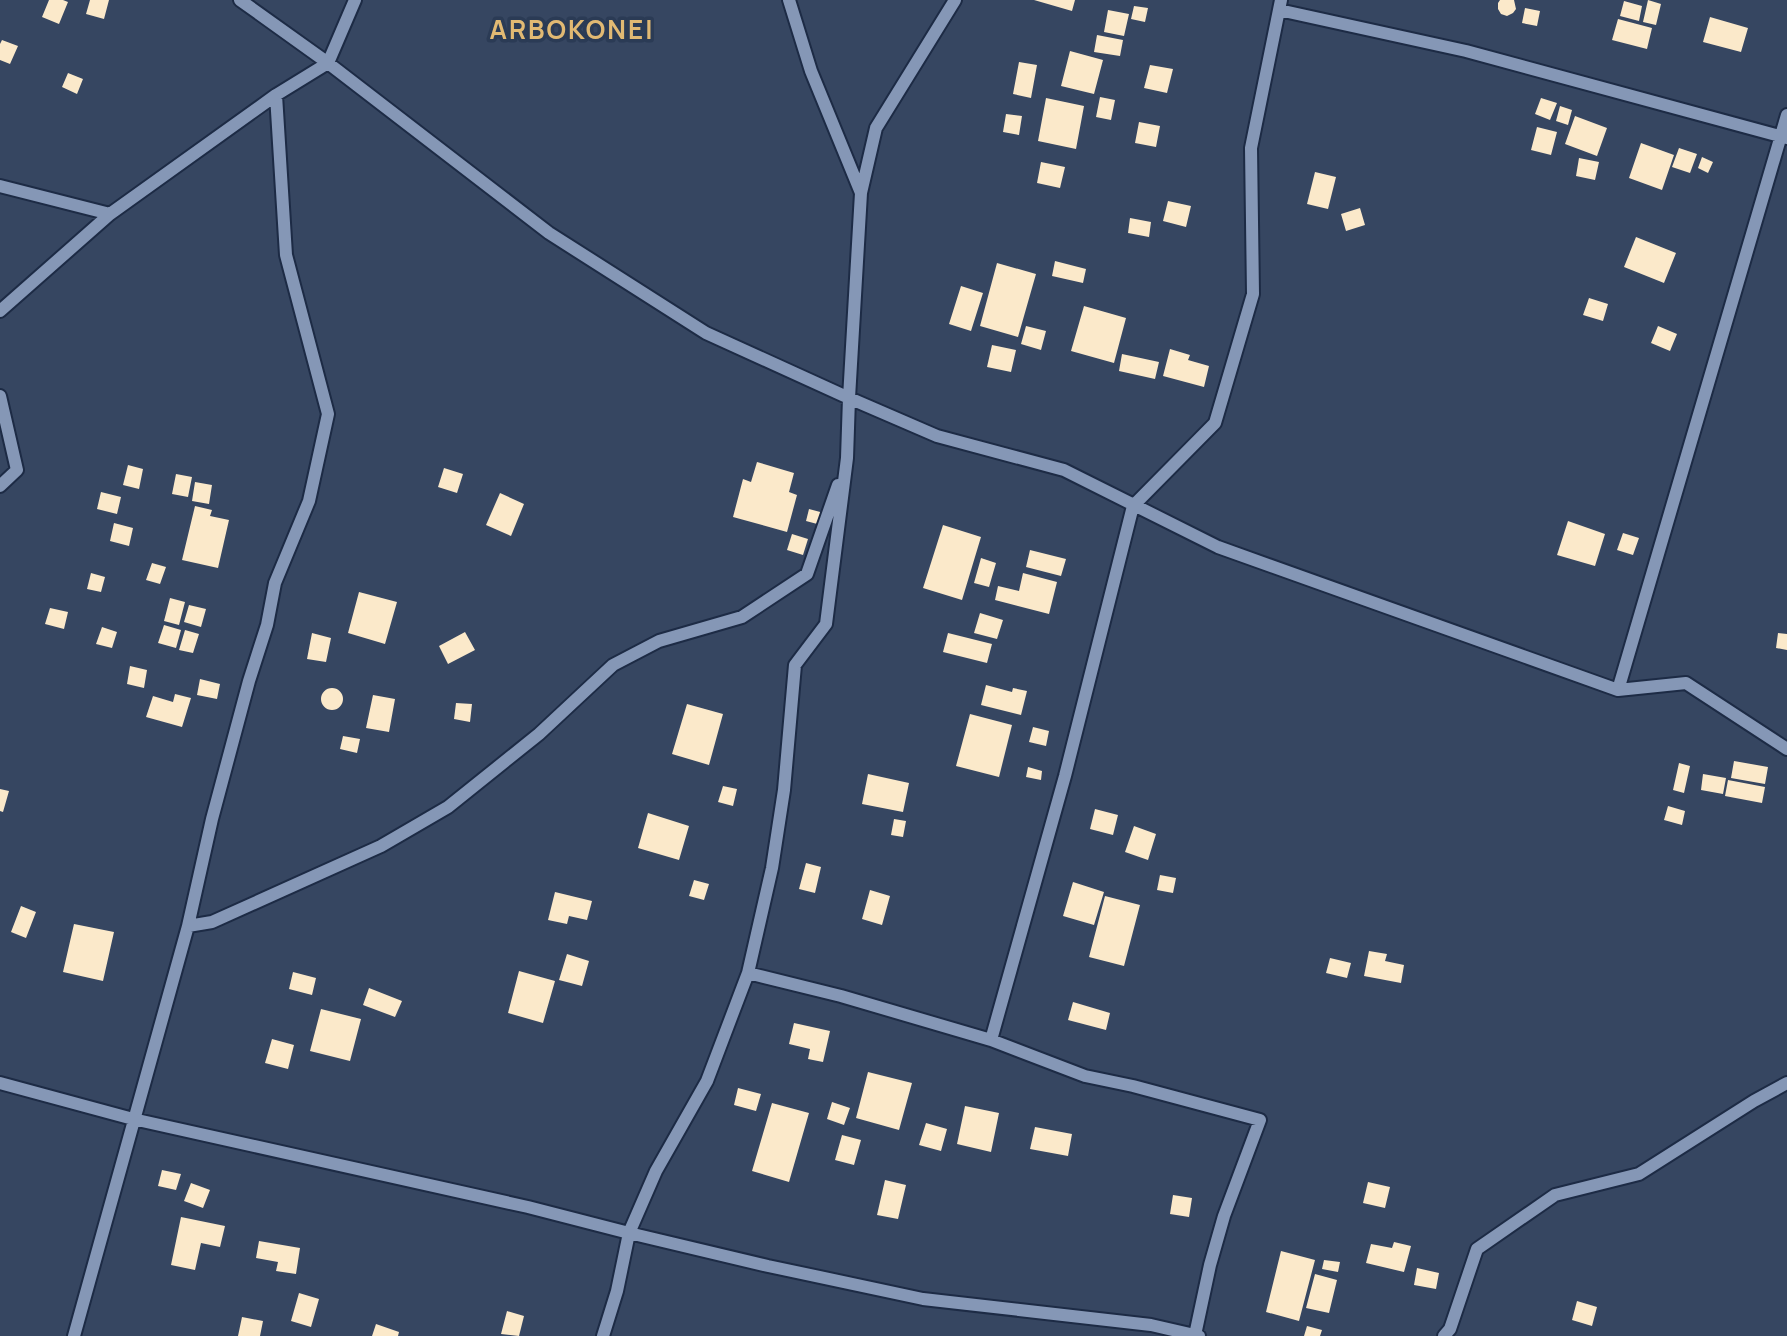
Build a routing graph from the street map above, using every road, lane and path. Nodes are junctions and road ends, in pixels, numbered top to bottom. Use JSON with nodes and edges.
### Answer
{"nodes":[{"id":1,"x":240,"y":0,"type":"edge"},
{"id":2,"x":355,"y":0,"type":"edge"},
{"id":3,"x":789,"y":0,"type":"edge"},
{"id":4,"x":955,"y":0,"type":"edge"},
{"id":5,"x":1280,"y":5,"type":"edge"},
{"id":6,"x":328,"y":63,"type":"junction"},
{"id":7,"x":276,"y":95,"type":"junction"},
{"id":8,"x":1787,"y":115,"type":"edge"},
{"id":9,"x":1784,"y":137,"type":"edge"},
{"id":10,"x":0,"y":186,"type":"edge"},
{"id":11,"x":861,"y":193,"type":"junction"},
{"id":12,"x":110,"y":214,"type":"junction"},
{"id":13,"x":0,"y":311,"type":"edge"},
{"id":14,"x":0,"y":396,"type":"edge"},
{"id":15,"x":849,"y":398,"type":"junction"},
{"id":16,"x":848,"y":458,"type":"junction"},
{"id":17,"x":0,"y":486,"type":"edge"},
{"id":18,"x":1133,"y":506,"type":"junction"},
{"id":19,"x":1618,"y":690,"type":"junction"},
{"id":20,"x":1787,"y":749,"type":"edge"},
{"id":21,"x":188,"y":926,"type":"junction"},
{"id":22,"x":748,"y":973,"type":"junction"},
{"id":23,"x":991,"y":1040,"type":"junction"},
{"id":24,"x":0,"y":1083,"type":"edge"},
{"id":25,"x":1787,"y":1083,"type":"edge"},
{"id":26,"x":133,"y":1119,"type":"junction"},
{"id":27,"x":629,"y":1233,"type":"junction"},
{"id":28,"x":74,"y":1336,"type":"edge"},
{"id":29,"x":603,"y":1336,"type":"edge"},
{"id":30,"x":1197,"y":1336,"type":"edge"},
{"id":31,"x":1444,"y":1336,"type":"edge"}],
"edges":[{"from":1,"to":6,"type":"street"},
{"from":2,"to":6,"type":"street"},
{"from":3,"to":11,"type":"street"},
{"from":4,"to":11,"type":"street"},
{"from":5,"to":9,"type":"street"},
{"from":5,"to":18,"type":"street"},
{"from":6,"to":7,"type":"street"},
{"from":6,"to":15,"type":"street"},
{"from":7,"to":12,"type":"street"},
{"from":7,"to":21,"type":"street"},
{"from":8,"to":9,"type":"street"},
{"from":9,"to":19,"type":"street"},
{"from":10,"to":12,"type":"street"},
{"from":11,"to":15,"type":"street"},
{"from":12,"to":13,"type":"street"},
{"from":14,"to":17,"type":"street"},
{"from":15,"to":16,"type":"street"},
{"from":15,"to":18,"type":"street"},
{"from":16,"to":21,"type":"street"},
{"from":16,"to":22,"type":"street"},
{"from":18,"to":19,"type":"street"},
{"from":18,"to":23,"type":"street"},
{"from":19,"to":20,"type":"street"},
{"from":21,"to":26,"type":"street"},
{"from":22,"to":23,"type":"street"},
{"from":22,"to":27,"type":"street"},
{"from":23,"to":30,"type":"street"},
{"from":24,"to":26,"type":"street"},
{"from":25,"to":31,"type":"street"},
{"from":26,"to":27,"type":"street"},
{"from":26,"to":28,"type":"street"},
{"from":27,"to":29,"type":"street"},
{"from":27,"to":30,"type":"street"}]}
